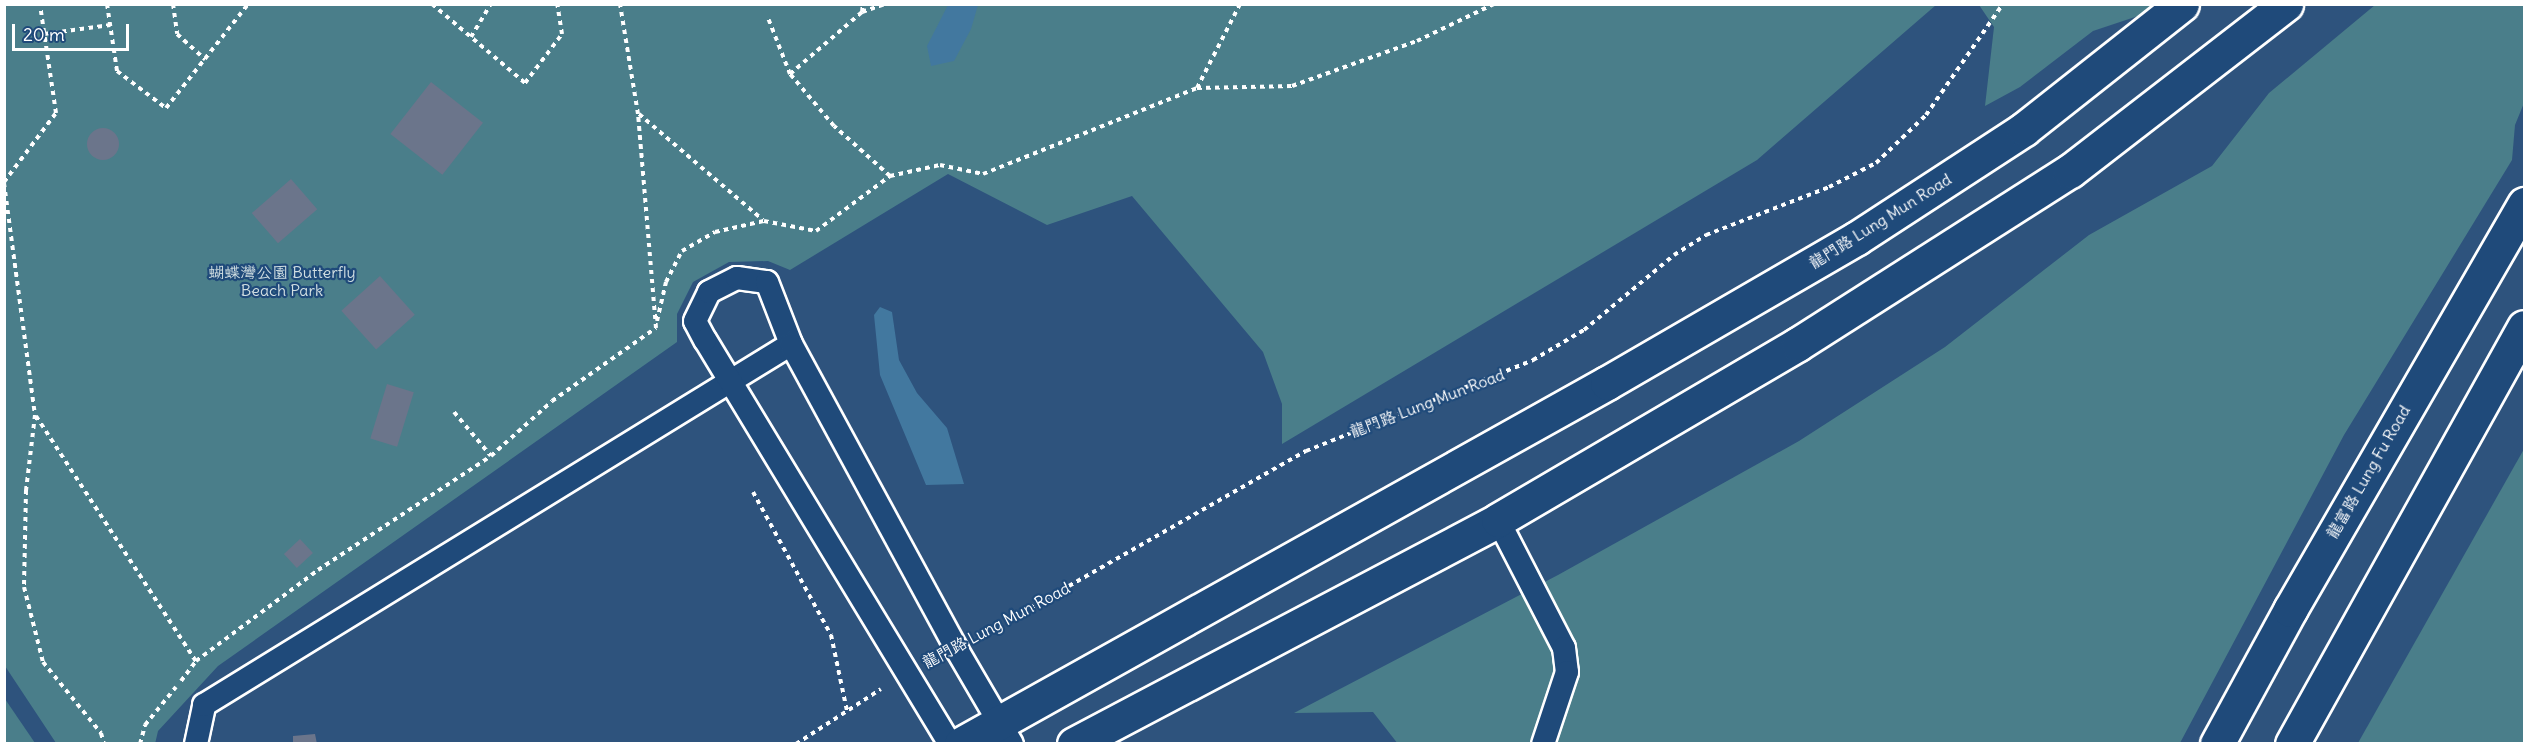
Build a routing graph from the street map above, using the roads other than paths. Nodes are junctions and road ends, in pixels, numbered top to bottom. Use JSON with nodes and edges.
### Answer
{"nodes":[{"id":1,"x":2182,"y":4,"type":"edge"},
{"id":2,"x":2286,"y":4,"type":"edge"},
{"id":3,"x":2524,"y":204,"type":"edge"},
{"id":4,"x":2524,"y":327,"type":"edge"},
{"id":5,"x":791,"y":344,"type":"junction"},
{"id":6,"x":729,"y":381,"type":"junction"},
{"id":7,"x":1498,"y":520,"type":"junction"},
{"id":8,"x":1006,"y":733,"type":"edge"},
{"id":9,"x":196,"y":744,"type":"edge"},
{"id":10,"x":950,"y":744,"type":"edge"},
{"id":11,"x":961,"y":744,"type":"edge"},
{"id":12,"x":1074,"y":744,"type":"edge"},
{"id":13,"x":1543,"y":744,"type":"edge"},
{"id":14,"x":2217,"y":744,"type":"edge"},
{"id":15,"x":2292,"y":744,"type":"edge"}],
"edges":[{"from":1,"to":8,"type":"main road","name":"龍門路 Lung Mun Road"},
{"from":2,"to":7,"type":"main road"},
{"from":3,"to":14,"type":"main road","name":"龍富路 Lung Fu Road"},
{"from":4,"to":15,"type":"main road"},
{"from":5,"to":6,"type":"lane"},
{"from":5,"to":6,"type":"lane"},
{"from":5,"to":8,"type":"lane"},
{"from":6,"to":9,"type":"lane"},
{"from":6,"to":10,"type":"lane"},
{"from":7,"to":12,"type":"main road"},
{"from":7,"to":13,"type":"lane"},
{"from":8,"to":11,"type":"main road","name":"龍門路 Lung Mun Road"}]}
